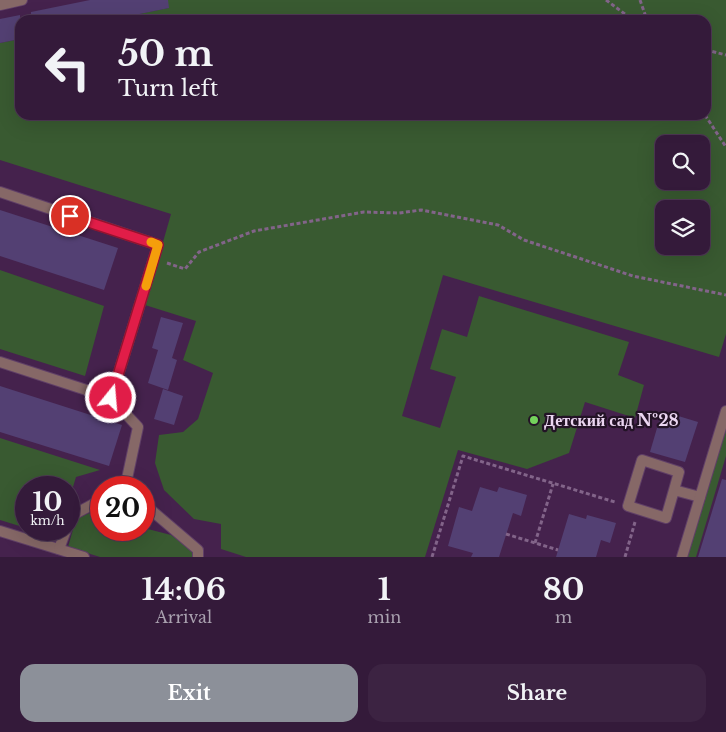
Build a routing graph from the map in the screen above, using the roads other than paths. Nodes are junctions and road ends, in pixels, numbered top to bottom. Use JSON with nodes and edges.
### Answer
{"nodes":[{"id":1,"x":22,"y":0,"type":"edge"},
{"id":2,"x":0,"y":6,"type":"edge"},
{"id":3,"x":0,"y":192,"type":"edge"},
{"id":4,"x":0,"y":362,"type":"edge"},
{"id":5,"x":111,"y":398,"type":"junction"},
{"id":6,"x":726,"y":411,"type":"edge"},
{"id":7,"x":128,"y":476,"type":"edge"},
{"id":8,"x":674,"y":490,"type":"junction"},
{"id":9,"x":700,"y":497,"type":"junction"},
{"id":10,"x":155,"y":513,"type":"edge"},
{"id":11,"x":0,"y":531,"type":"edge"},
{"id":12,"x":62,"y":541,"type":"edge"},
{"id":13,"x":59,"y":549,"type":"junction"},
{"id":14,"x":84,"y":557,"type":"edge"},
{"id":15,"x":198,"y":557,"type":"edge"},
{"id":16,"x":682,"y":557,"type":"edge"}],
"edges":[{"from":1,"to":2,"type":"lane"},
{"from":3,"to":5,"type":"lane"},
{"from":4,"to":5,"type":"lane"},
{"from":5,"to":7,"type":"lane"},
{"from":6,"to":9,"type":"lane"},
{"from":8,"to":8,"type":"lane"},
{"from":8,"to":9,"type":"lane"},
{"from":9,"to":16,"type":"lane"},
{"from":10,"to":15,"type":"lane"},
{"from":11,"to":13,"type":"lane"},
{"from":12,"to":13,"type":"lane"},
{"from":13,"to":14,"type":"lane"}]}
